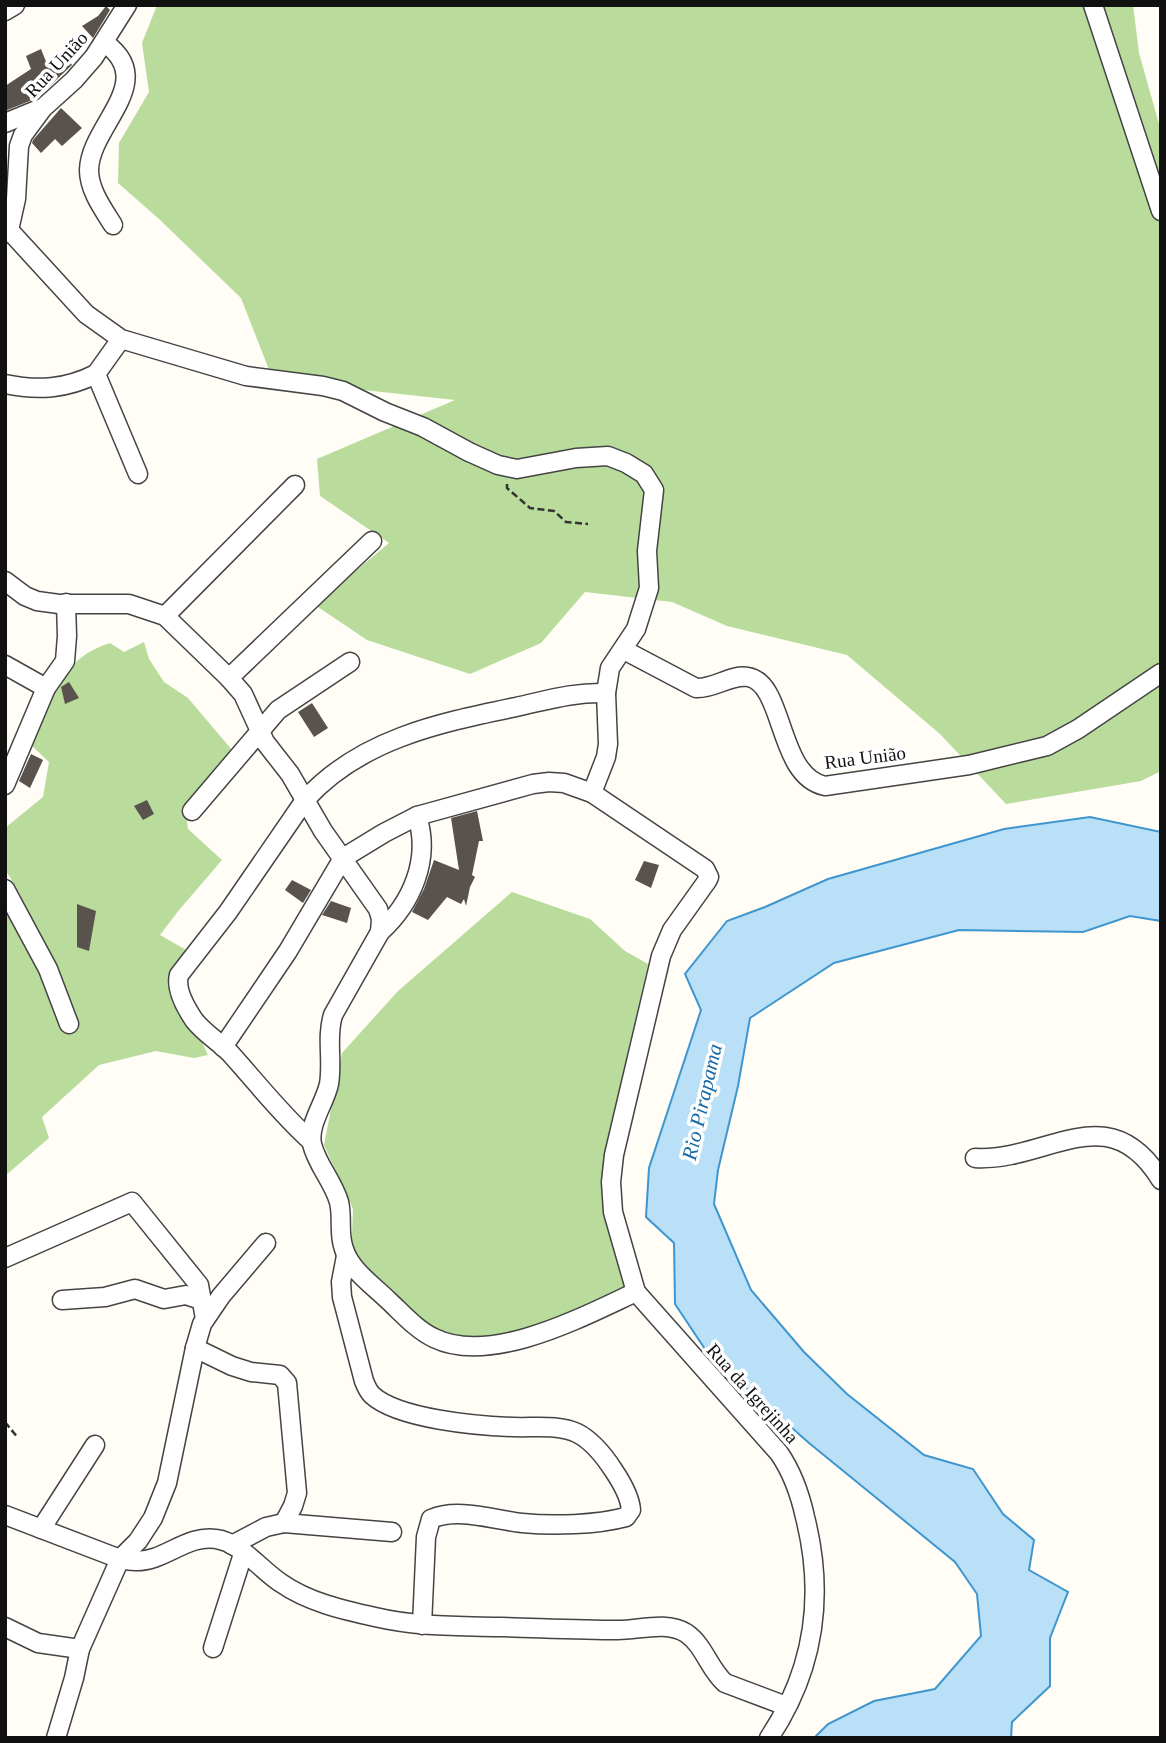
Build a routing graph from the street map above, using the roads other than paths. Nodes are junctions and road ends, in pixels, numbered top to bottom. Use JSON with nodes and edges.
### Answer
{"nodes":[{"id":1,"x":15,"y":5,"type":"edge"},
{"id":2,"x":127,"y":5,"type":"edge"},
{"id":3,"x":1093,"y":5,"type":"edge"},
{"id":4,"x":5,"y":11,"type":"edge"},
{"id":5,"x":105,"y":43,"type":"junction"},
{"id":6,"x":43,"y":108,"type":"junction"},
{"id":7,"x":5,"y":123,"type":"edge"},
{"id":8,"x":1161,"y":211,"type":"edge"},
{"id":9,"x":113,"y":225,"type":"dead end"},
{"id":10,"x":7,"y":232,"type":"edge"},
{"id":11,"x":121,"y":339,"type":"junction"},
{"id":12,"x":96,"y":374,"type":"junction"},
{"id":13,"x":5,"y":384,"type":"edge"},
{"id":14,"x":138,"y":474,"type":"dead end"},
{"id":15,"x":295,"y":485,"type":"dead end"},
{"id":16,"x":372,"y":541,"type":"dead end"},
{"id":17,"x":5,"y":580,"type":"edge"},
{"id":18,"x":66,"y":603,"type":"junction"},
{"id":19,"x":165,"y":616,"type":"junction"},
{"id":20,"x":624,"y":650,"type":"junction"},
{"id":21,"x":349,"y":662,"type":"dead end"},
{"id":22,"x":5,"y":666,"type":"edge"},
{"id":23,"x":1161,"y":673,"type":"edge"},
{"id":24,"x":229,"y":678,"type":"junction"},
{"id":25,"x":46,"y":688,"type":"junction"},
{"id":26,"x":606,"y":693,"type":"junction"},
{"id":27,"x":259,"y":733,"type":"junction"},
{"id":28,"x":5,"y":785,"type":"edge"},
{"id":29,"x":592,"y":793,"type":"junction"},
{"id":30,"x":304,"y":800,"type":"junction"},
{"id":31,"x":192,"y":811,"type":"dead end"},
{"id":32,"x":417,"y":817,"type":"junction"},
{"id":33,"x":342,"y":858,"type":"junction"},
{"id":34,"x":5,"y":889,"type":"edge"},
{"id":35,"x":380,"y":932,"type":"junction"},
{"id":36,"x":69,"y":1024,"type":"dead end"},
{"id":37,"x":223,"y":1047,"type":"junction"},
{"id":38,"x":312,"y":1141,"type":"junction"},
{"id":39,"x":975,"y":1158,"type":"dead end"},
{"id":40,"x":1161,"y":1180,"type":"edge"},
{"id":41,"x":266,"y":1243,"type":"dead end"},
{"id":42,"x":346,"y":1256,"type":"junction"},
{"id":43,"x":5,"y":1258,"type":"edge"},
{"id":44,"x":636,"y":1292,"type":"junction"},
{"id":45,"x":62,"y":1300,"type":"dead end"},
{"id":46,"x":201,"y":1300,"type":"junction"},
{"id":47,"x":205,"y":1319,"type":"junction"},
{"id":48,"x":195,"y":1348,"type":"junction"},
{"id":49,"x":95,"y":1445,"type":"dead end"},
{"id":50,"x":5,"y":1515,"type":"edge"},
{"id":51,"x":284,"y":1522,"type":"junction"},
{"id":52,"x":41,"y":1529,"type":"junction"},
{"id":53,"x":392,"y":1532,"type":"dead end"},
{"id":54,"x":238,"y":1549,"type":"junction"},
{"id":55,"x":120,"y":1559,"type":"junction"},
{"id":56,"x":422,"y":1625,"type":"junction"},
{"id":57,"x":5,"y":1627,"type":"edge"},
{"id":58,"x":213,"y":1648,"type":"dead end"},
{"id":59,"x":80,"y":1649,"type":"junction"},
{"id":60,"x":786,"y":1706,"type":"junction"},
{"id":61,"x":56,"y":1738,"type":"edge"},
{"id":62,"x":769,"y":1738,"type":"edge"}],
"edges":[{"from":1,"to":4,"type":"street"},
{"from":2,"to":5,"type":"street","name":"Rua União"},
{"from":3,"to":8,"type":"street"},
{"from":5,"to":6,"type":"street","name":"Rua União"},
{"from":5,"to":9,"type":"street"},
{"from":6,"to":7,"type":"street"},
{"from":6,"to":10,"type":"street","name":"Rua União"},
{"from":10,"to":11,"type":"street"},
{"from":11,"to":12,"type":"street"},
{"from":11,"to":20,"type":"street"},
{"from":12,"to":13,"type":"street"},
{"from":12,"to":14,"type":"street"},
{"from":15,"to":19,"type":"street"},
{"from":16,"to":24,"type":"street"},
{"from":17,"to":18,"type":"street"},
{"from":18,"to":19,"type":"street"},
{"from":18,"to":25,"type":"street"},
{"from":19,"to":24,"type":"street"},
{"from":20,"to":23,"type":"street","name":"Rua União"},
{"from":20,"to":26,"type":"street"},
{"from":21,"to":27,"type":"street"},
{"from":22,"to":25,"type":"street"},
{"from":24,"to":27,"type":"street"},
{"from":25,"to":28,"type":"street"},
{"from":26,"to":29,"type":"street"},
{"from":26,"to":30,"type":"street"},
{"from":27,"to":30,"type":"street"},
{"from":27,"to":31,"type":"street"},
{"from":29,"to":32,"type":"street"},
{"from":29,"to":44,"type":"street"},
{"from":30,"to":33,"type":"street"},
{"from":30,"to":37,"type":"street"},
{"from":32,"to":33,"type":"street"},
{"from":32,"to":35,"type":"street"},
{"from":33,"to":35,"type":"street"},
{"from":33,"to":37,"type":"street"},
{"from":34,"to":36,"type":"street"},
{"from":35,"to":38,"type":"street"},
{"from":37,"to":38,"type":"street"},
{"from":38,"to":42,"type":"street"},
{"from":39,"to":40,"type":"street"},
{"from":41,"to":47,"type":"street"},
{"from":42,"to":44,"type":"street"},
{"from":42,"to":56,"type":"street"},
{"from":43,"to":46,"type":"street"},
{"from":44,"to":60,"type":"street","name":"Rua da Igrejinha"},
{"from":45,"to":46,"type":"street"},
{"from":46,"to":47,"type":"street"},
{"from":47,"to":48,"type":"street"},
{"from":48,"to":51,"type":"street"},
{"from":48,"to":55,"type":"street"},
{"from":49,"to":52,"type":"street"},
{"from":50,"to":52,"type":"street"},
{"from":51,"to":53,"type":"street"},
{"from":51,"to":54,"type":"street"},
{"from":52,"to":55,"type":"street"},
{"from":54,"to":55,"type":"street"},
{"from":54,"to":56,"type":"street"},
{"from":54,"to":58,"type":"street"},
{"from":55,"to":59,"type":"street"},
{"from":56,"to":60,"type":"street"},
{"from":57,"to":59,"type":"street"},
{"from":59,"to":61,"type":"street"},
{"from":60,"to":62,"type":"street","name":"Rua da Igrejinha"}]}
